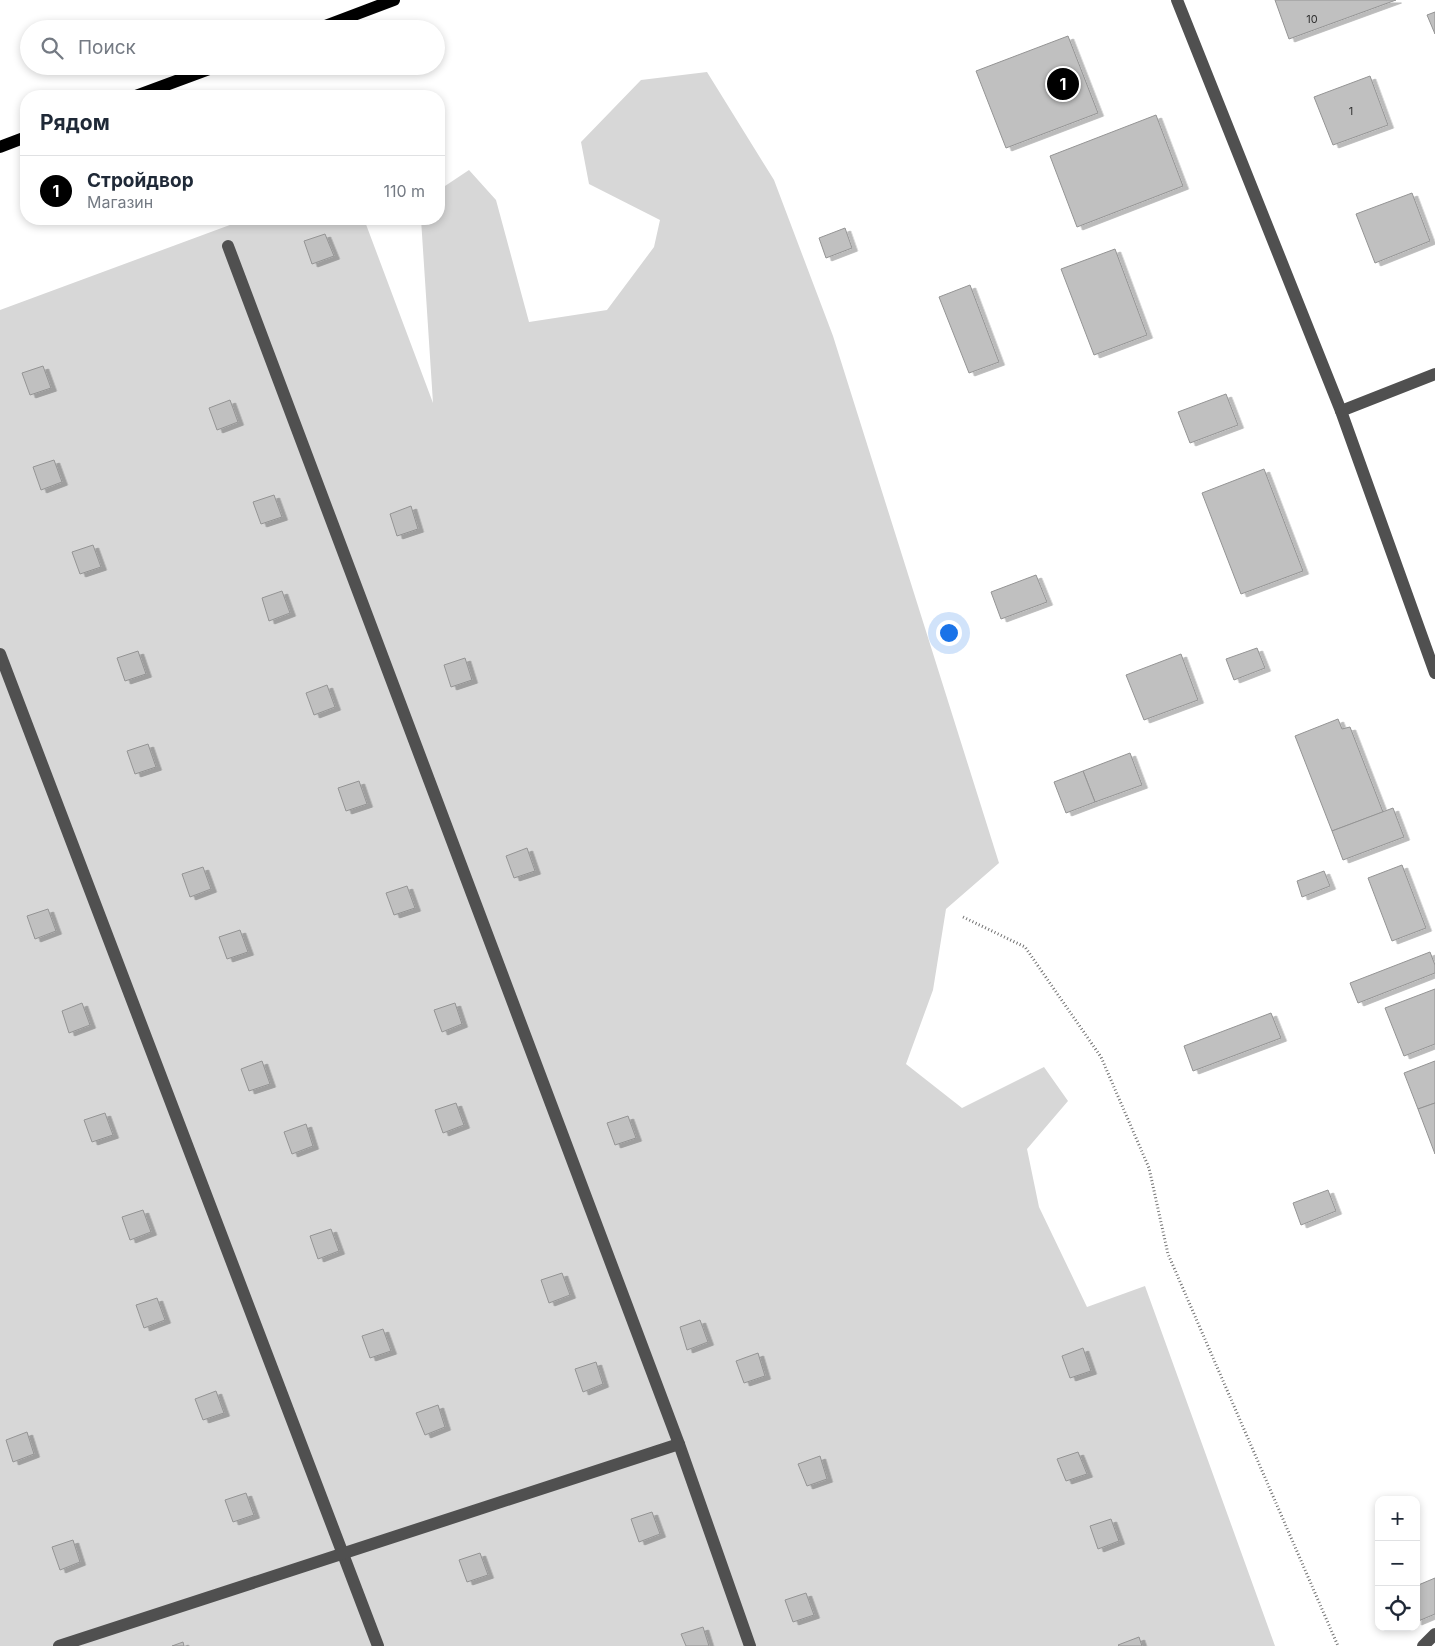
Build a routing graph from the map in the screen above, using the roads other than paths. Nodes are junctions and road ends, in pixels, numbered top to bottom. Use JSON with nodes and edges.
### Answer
{"nodes":[{"id":1,"x":394,"y":0,"type":"edge"},
{"id":2,"x":1177,"y":0,"type":"edge"},
{"id":3,"x":341,"y":20,"type":"edge"},
{"id":4,"x":193,"y":75,"type":"edge"},
{"id":5,"x":152,"y":90,"type":"edge"},
{"id":6,"x":20,"y":139,"type":"edge"},
{"id":7,"x":0,"y":147,"type":"edge"},
{"id":8,"x":228,"y":246,"type":"dead end"},
{"id":9,"x":1435,"y":374,"type":"edge"},
{"id":10,"x":1341,"y":411,"type":"junction"},
{"id":11,"x":0,"y":654,"type":"edge"},
{"id":12,"x":1435,"y":673,"type":"edge"},
{"id":13,"x":679,"y":1444,"type":"junction"},
{"id":14,"x":344,"y":1553,"type":"junction"},
{"id":15,"x":1435,"y":1634,"type":"edge"},
{"id":16,"x":59,"y":1646,"type":"edge"},
{"id":17,"x":378,"y":1646,"type":"edge"},
{"id":18,"x":750,"y":1646,"type":"edge"},
{"id":19,"x":1423,"y":1646,"type":"edge"}],
"edges":[{"from":1,"to":3,"type":"main road"},
{"from":2,"to":10,"type":"lane"},
{"from":4,"to":5,"type":"main road"},
{"from":6,"to":7,"type":"main road"},
{"from":8,"to":13,"type":"lane"},
{"from":9,"to":10,"type":"lane"},
{"from":10,"to":12,"type":"lane"},
{"from":11,"to":14,"type":"lane"},
{"from":13,"to":14,"type":"lane"},
{"from":13,"to":18,"type":"lane"},
{"from":14,"to":16,"type":"lane"},
{"from":14,"to":17,"type":"lane"},
{"from":15,"to":19,"type":"lane"}]}
